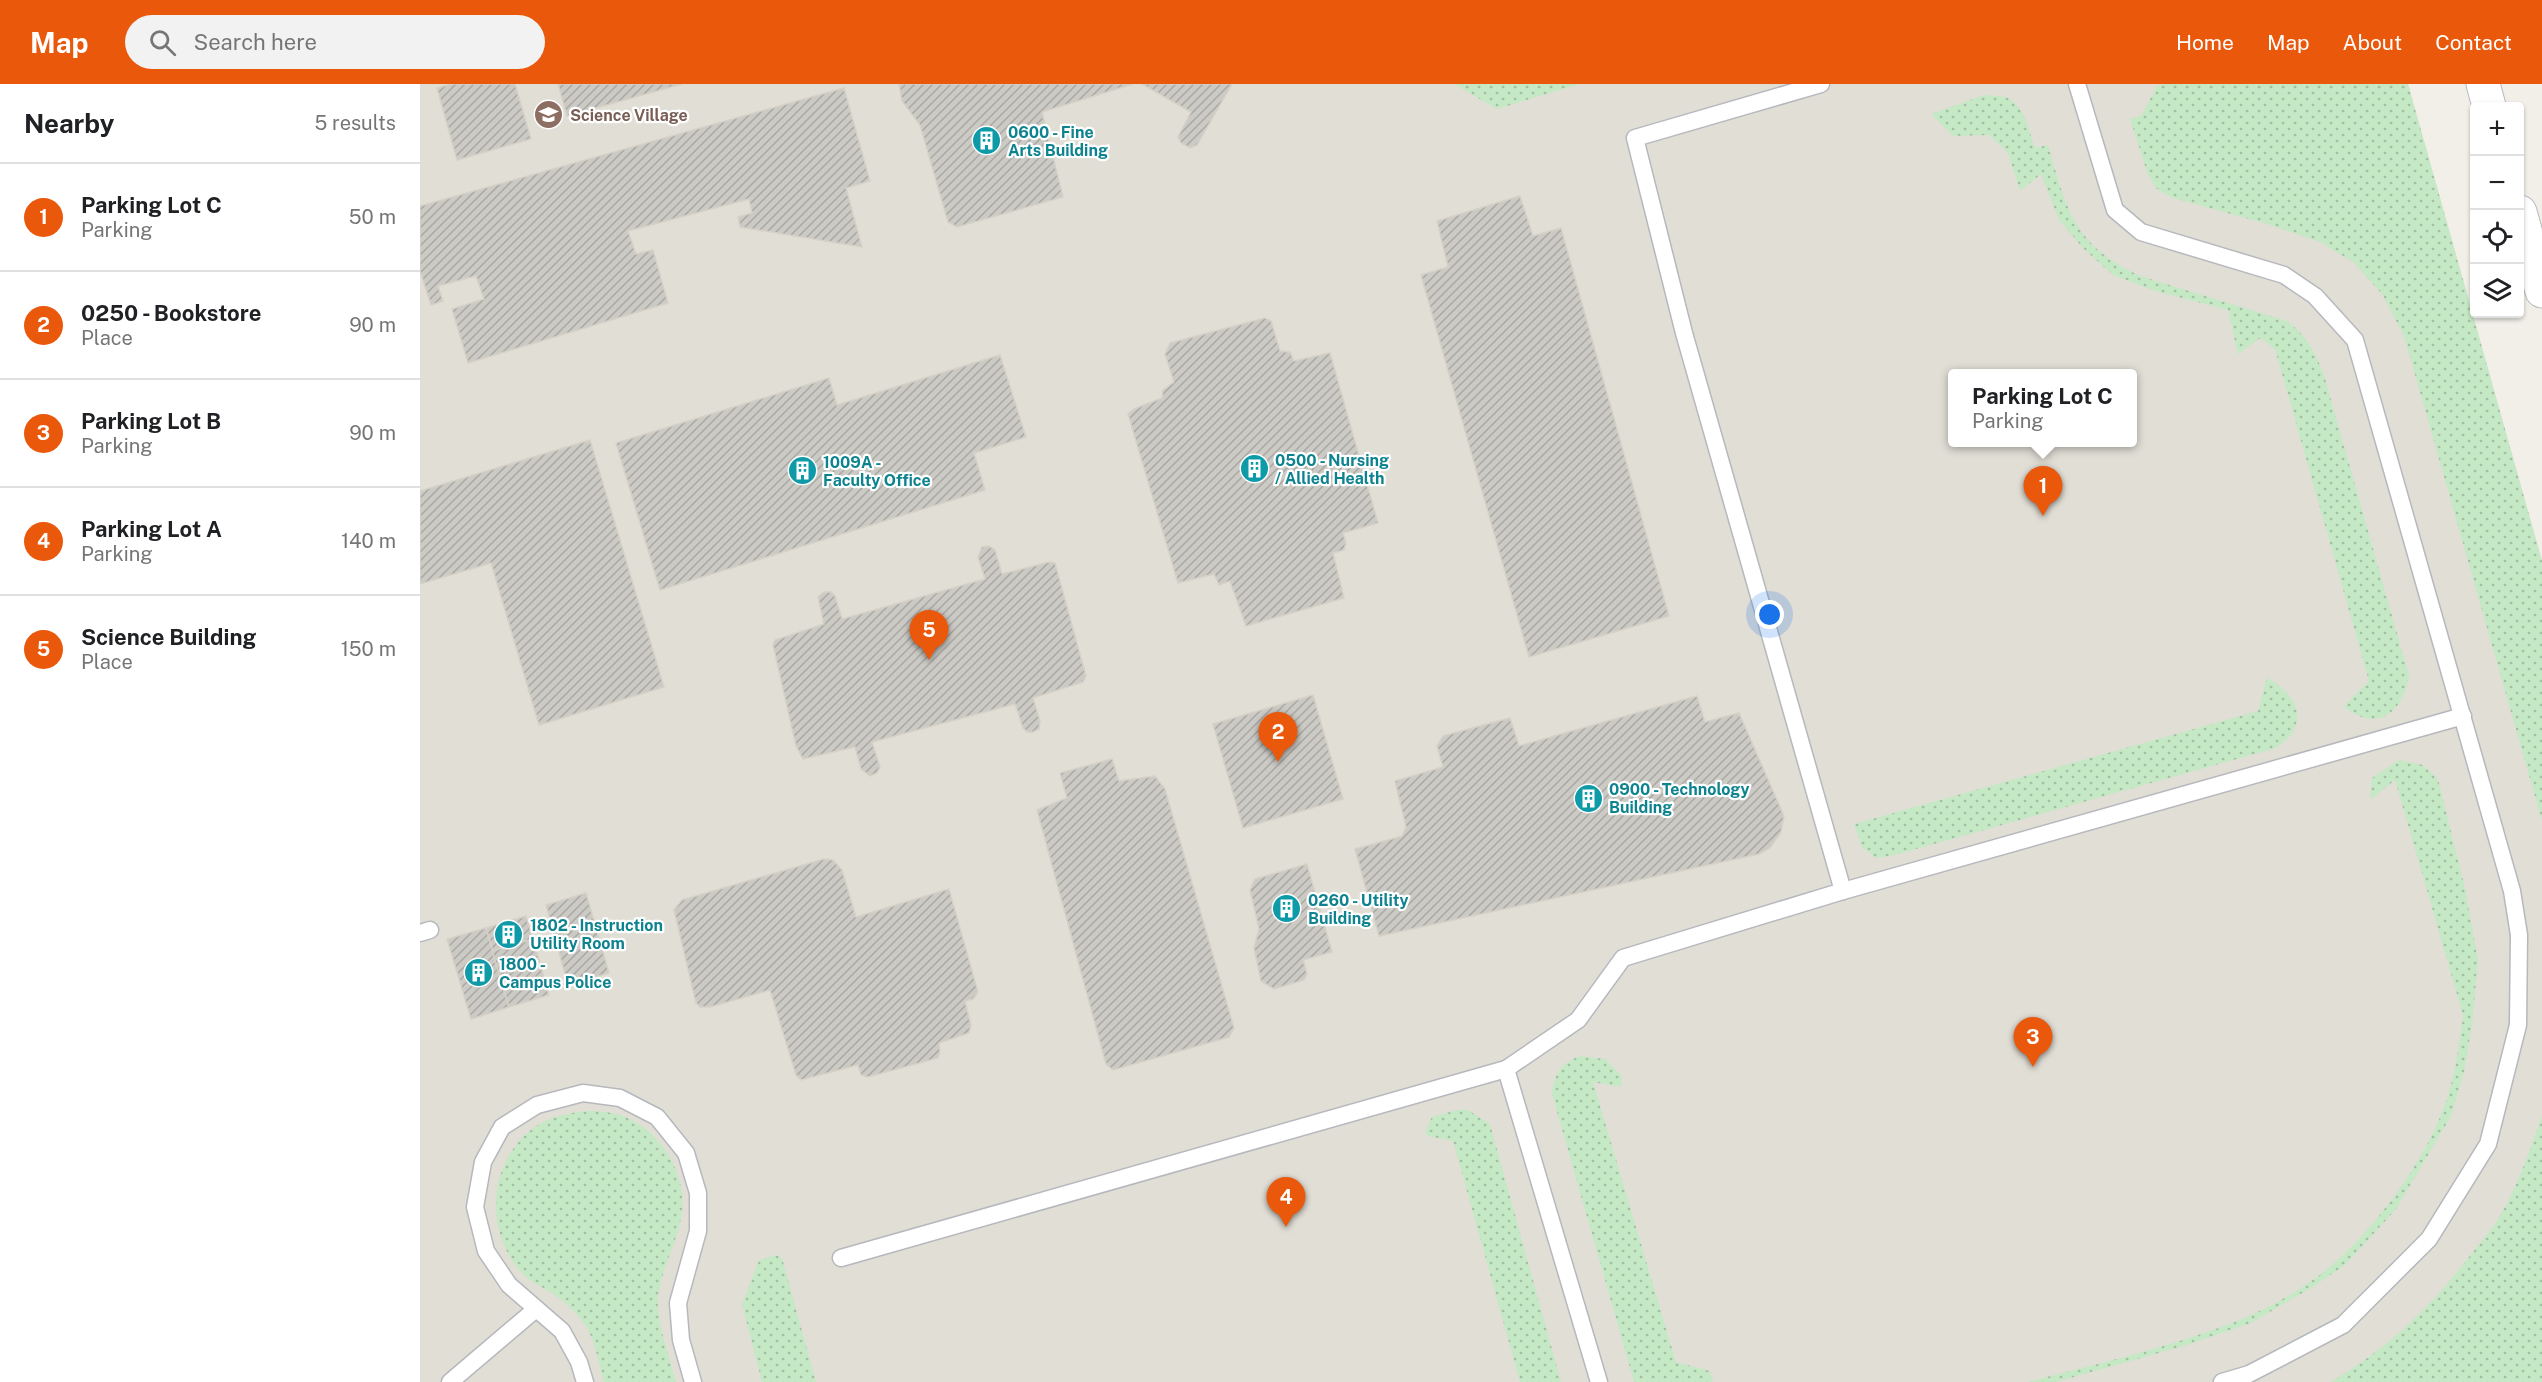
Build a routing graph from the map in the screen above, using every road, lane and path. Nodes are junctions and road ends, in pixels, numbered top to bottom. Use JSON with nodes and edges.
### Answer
{"nodes":[{"id":1,"x":1821,"y":84,"type":"edge"},
{"id":2,"x":2077,"y":84,"type":"edge"},
{"id":3,"x":2483,"y":84,"type":"edge"},
{"id":4,"x":1799,"y":87,"type":"edge"},
{"id":5,"x":2488,"y":102,"type":"edge"},
{"id":6,"x":2524,"y":226,"type":"edge"},
{"id":7,"x":2542,"y":291,"type":"edge"},
{"id":8,"x":2463,"y":716,"type":"junction"},
{"id":9,"x":1843,"y":891,"type":"junction"},
{"id":10,"x":1506,"y":1070,"type":"junction"},
{"id":11,"x":841,"y":1258,"type":"dead end"},
{"id":12,"x":536,"y":1309,"type":"junction"},
{"id":13,"x":450,"y":1382,"type":"edge"},
{"id":14,"x":585,"y":1382,"type":"edge"},
{"id":15,"x":693,"y":1382,"type":"edge"},
{"id":16,"x":1599,"y":1382,"type":"edge"},
{"id":17,"x":2222,"y":1382,"type":"edge"}],
"edges":[{"from":1,"to":4,"type":"lane"},
{"from":2,"to":8,"type":"lane"},
{"from":3,"to":5,"type":"main road"},
{"from":4,"to":9,"type":"lane"},
{"from":6,"to":7,"type":"main road"},
{"from":8,"to":9,"type":"lane"},
{"from":8,"to":17,"type":"lane"},
{"from":9,"to":10,"type":"lane"},
{"from":10,"to":11,"type":"lane"},
{"from":10,"to":16,"type":"lane"},
{"from":12,"to":13,"type":"lane"},
{"from":12,"to":14,"type":"lane"},
{"from":12,"to":15,"type":"lane"}]}
